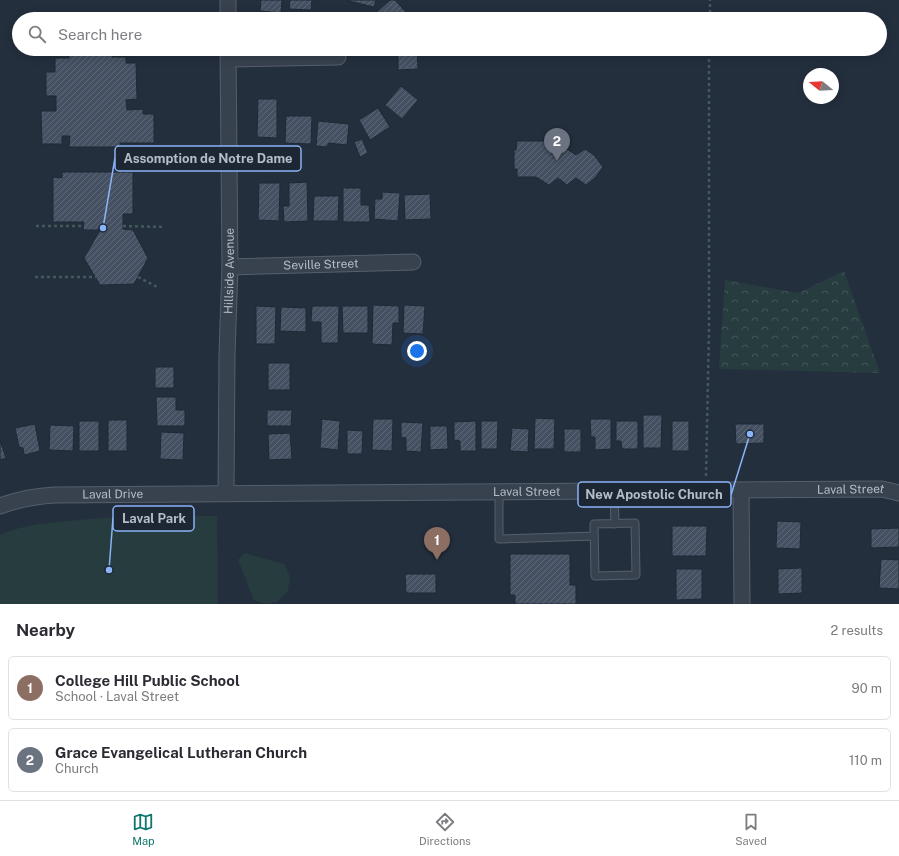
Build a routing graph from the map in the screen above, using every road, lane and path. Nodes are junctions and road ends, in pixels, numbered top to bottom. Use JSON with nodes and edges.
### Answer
{"nodes":[{"id":1,"x":228,"y":0,"type":"edge"},
{"id":2,"x":710,"y":0,"type":"edge"},
{"id":3,"x":228,"y":12,"type":"edge"},
{"id":4,"x":710,"y":12,"type":"edge"},
{"id":5,"x":228,"y":56,"type":"edge"},
{"id":6,"x":301,"y":56,"type":"edge"},
{"id":7,"x":710,"y":56,"type":"edge"},
{"id":8,"x":338,"y":57,"type":"dead end"},
{"id":9,"x":36,"y":226,"type":"dead end"},
{"id":10,"x":83,"y":226,"type":"dead end"},
{"id":11,"x":123,"y":226,"type":"dead end"},
{"id":12,"x":165,"y":227,"type":"dead end"},
{"id":13,"x":413,"y":262,"type":"dead end"},
{"id":14,"x":230,"y":267,"type":"junction"},
{"id":15,"x":35,"y":277,"type":"dead end"},
{"id":16,"x":96,"y":277,"type":"dead end"},
{"id":17,"x":138,"y":277,"type":"dead end"},
{"id":18,"x":158,"y":288,"type":"dead end"},
{"id":19,"x":614,"y":491,"type":"junction"},
{"id":20,"x":705,"y":491,"type":"junction"},
{"id":21,"x":741,"y":491,"type":"junction"},
{"id":22,"x":499,"y":492,"type":"junction"},
{"id":23,"x":226,"y":493,"type":"junction"},
{"id":24,"x":899,"y":493,"type":"edge"},
{"id":25,"x":0,"y":506,"type":"edge"},
{"id":26,"x":615,"y":524,"type":"junction"},
{"id":27,"x":594,"y":536,"type":"junction"},
{"id":28,"x":742,"y":604,"type":"edge"}],
"edges":[{"from":1,"to":3,"type":"street"},
{"from":2,"to":4,"type":"path"},
{"from":5,"to":14,"type":"street","name":"Hillside Avenue"},
{"from":6,"to":8,"type":"street"},
{"from":7,"to":20,"type":"path"},
{"from":9,"to":10,"type":"path"},
{"from":11,"to":12,"type":"path"},
{"from":13,"to":14,"type":"street","name":"Seville Street"},
{"from":14,"to":23,"type":"street","name":"Hillside Avenue"},
{"from":15,"to":16,"type":"path"},
{"from":17,"to":18,"type":"path"},
{"from":19,"to":20,"type":"street","name":"Laval Street"},
{"from":19,"to":22,"type":"street","name":"Laval Street"},
{"from":19,"to":26,"type":"lane"},
{"from":20,"to":21,"type":"street","name":"Laval Street"},
{"from":21,"to":24,"type":"street","name":"Laval Street"},
{"from":21,"to":28,"type":"street"},
{"from":22,"to":23,"type":"street","name":"Laval Street"},
{"from":22,"to":27,"type":"lane"},
{"from":23,"to":25,"type":"street","name":"Laval Drive"},
{"from":26,"to":27,"type":"lane"},
{"from":26,"to":27,"type":"lane"}]}
